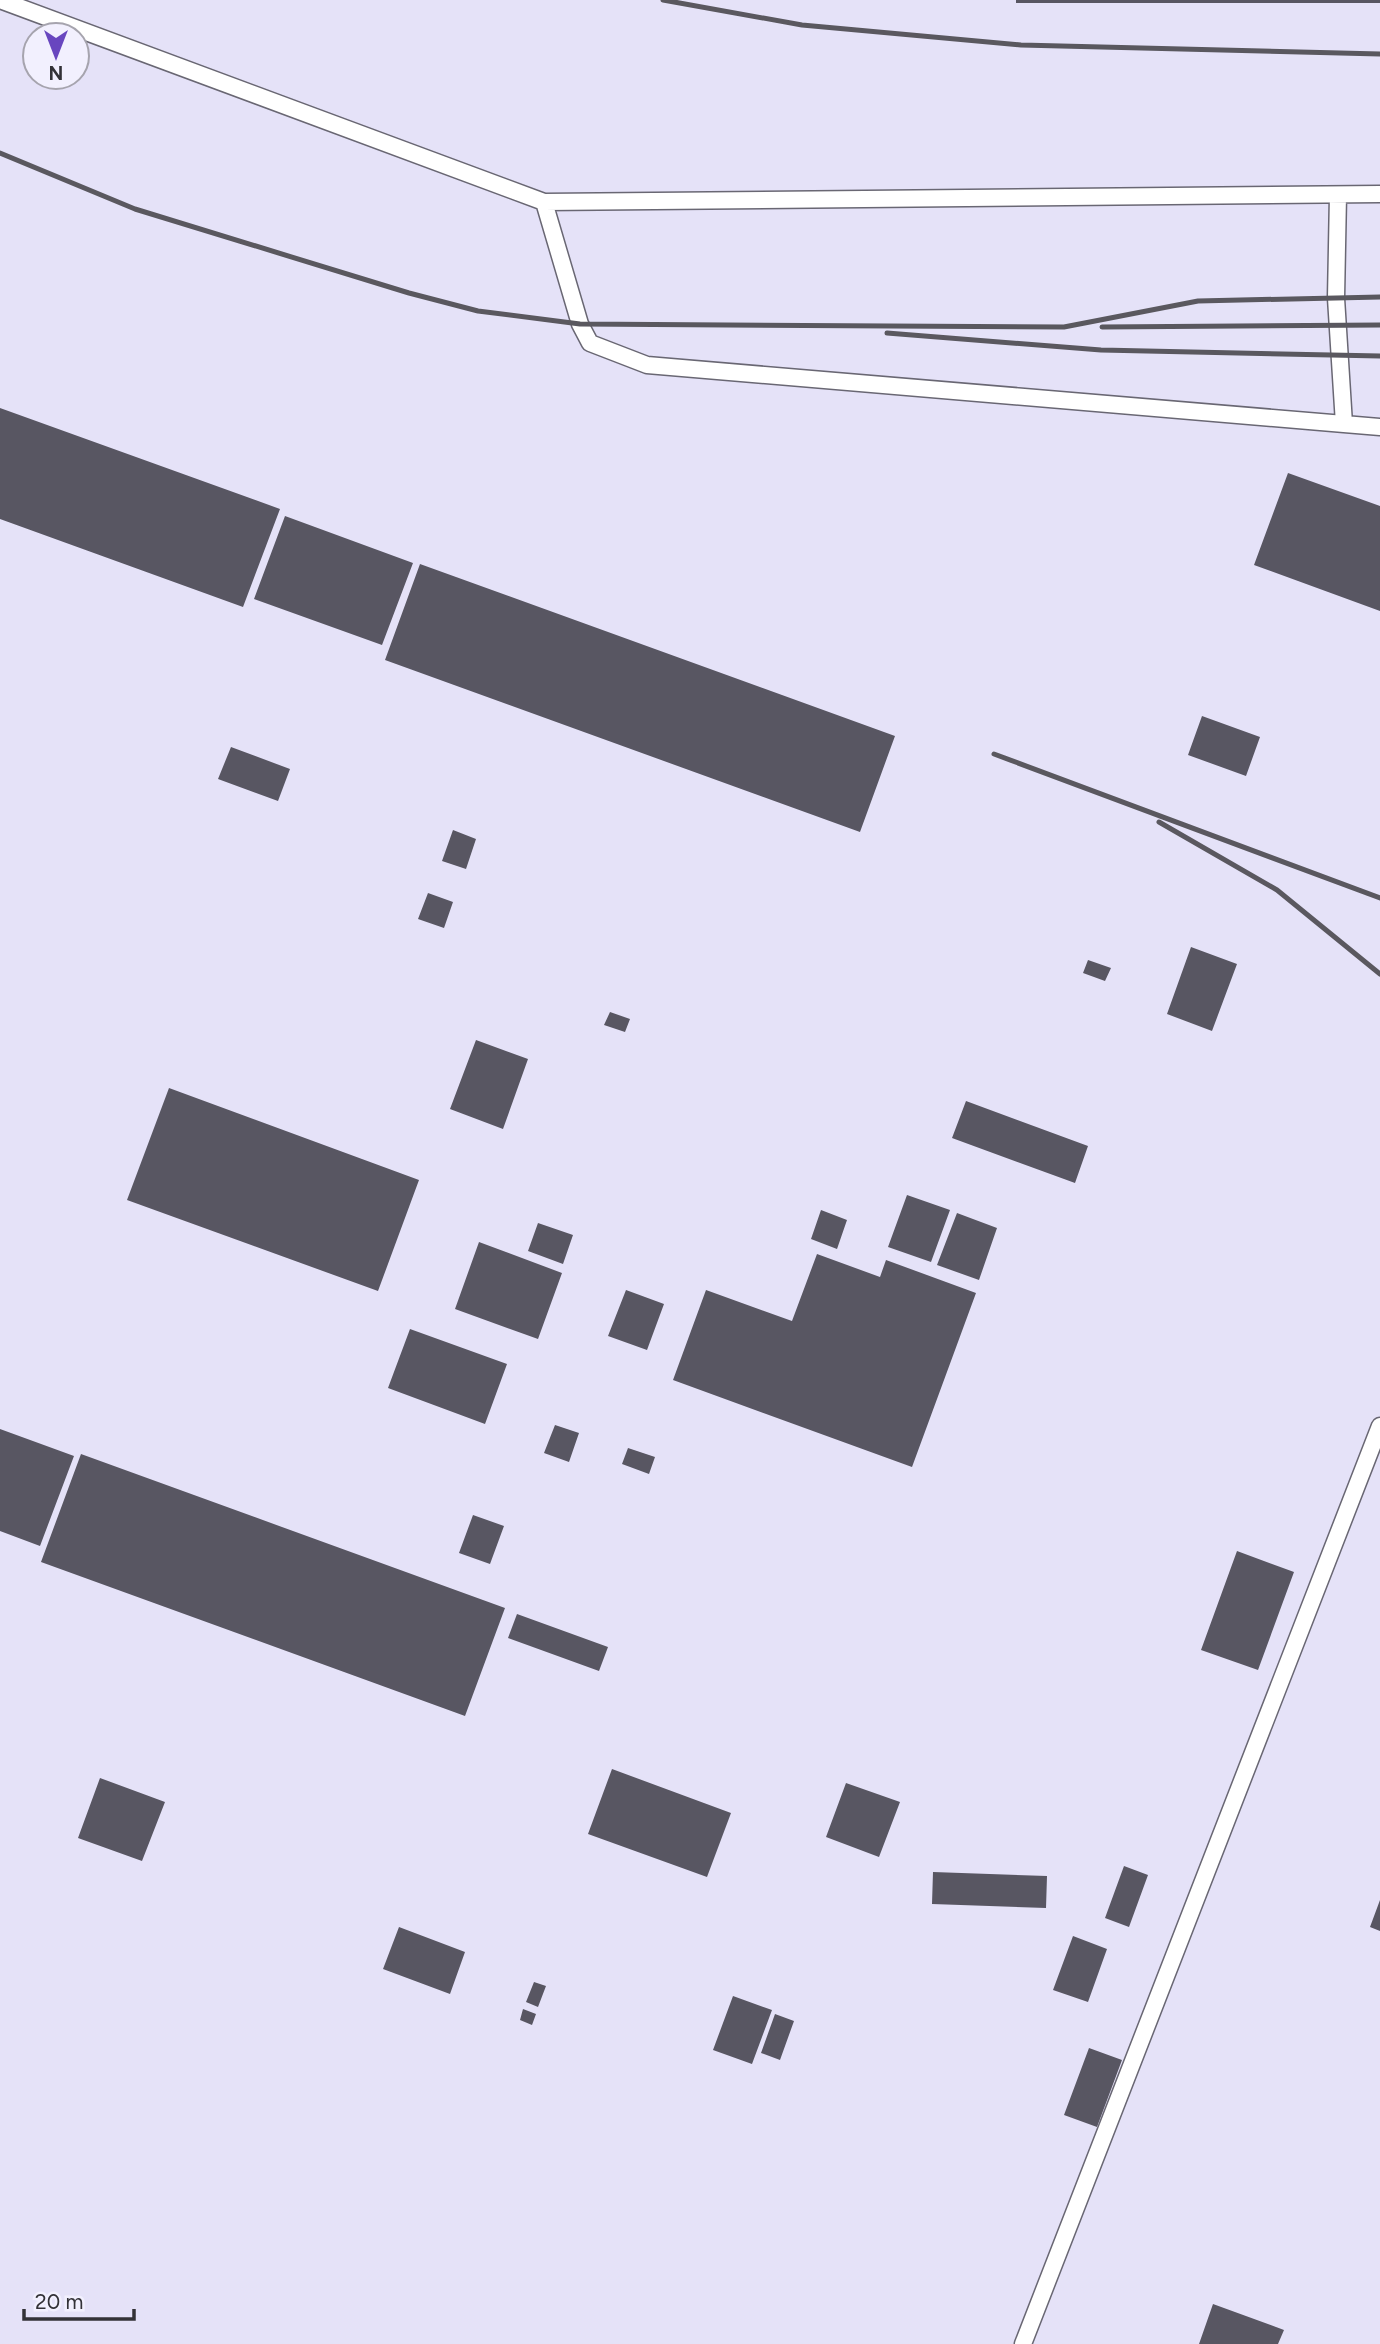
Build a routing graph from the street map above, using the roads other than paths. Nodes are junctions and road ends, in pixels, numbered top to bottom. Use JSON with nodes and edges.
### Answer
{"nodes":[{"id":1,"x":0,"y":0,"type":"edge"},
{"id":2,"x":1380,"y":194,"type":"edge"},
{"id":3,"x":1338,"y":195,"type":"junction"},
{"id":4,"x":544,"y":202,"type":"junction"},
{"id":5,"x":1344,"y":424,"type":"junction"},
{"id":6,"x":1380,"y":427,"type":"edge"},
{"id":7,"x":1380,"y":1426,"type":"edge"},
{"id":8,"x":1023,"y":2344,"type":"edge"}],
"edges":[{"from":1,"to":4,"type":"lane"},
{"from":2,"to":3,"type":"lane"},
{"from":3,"to":4,"type":"lane"},
{"from":3,"to":5,"type":"lane"},
{"from":4,"to":5,"type":"lane"},
{"from":5,"to":6,"type":"lane"},
{"from":7,"to":8,"type":"lane"}]}
